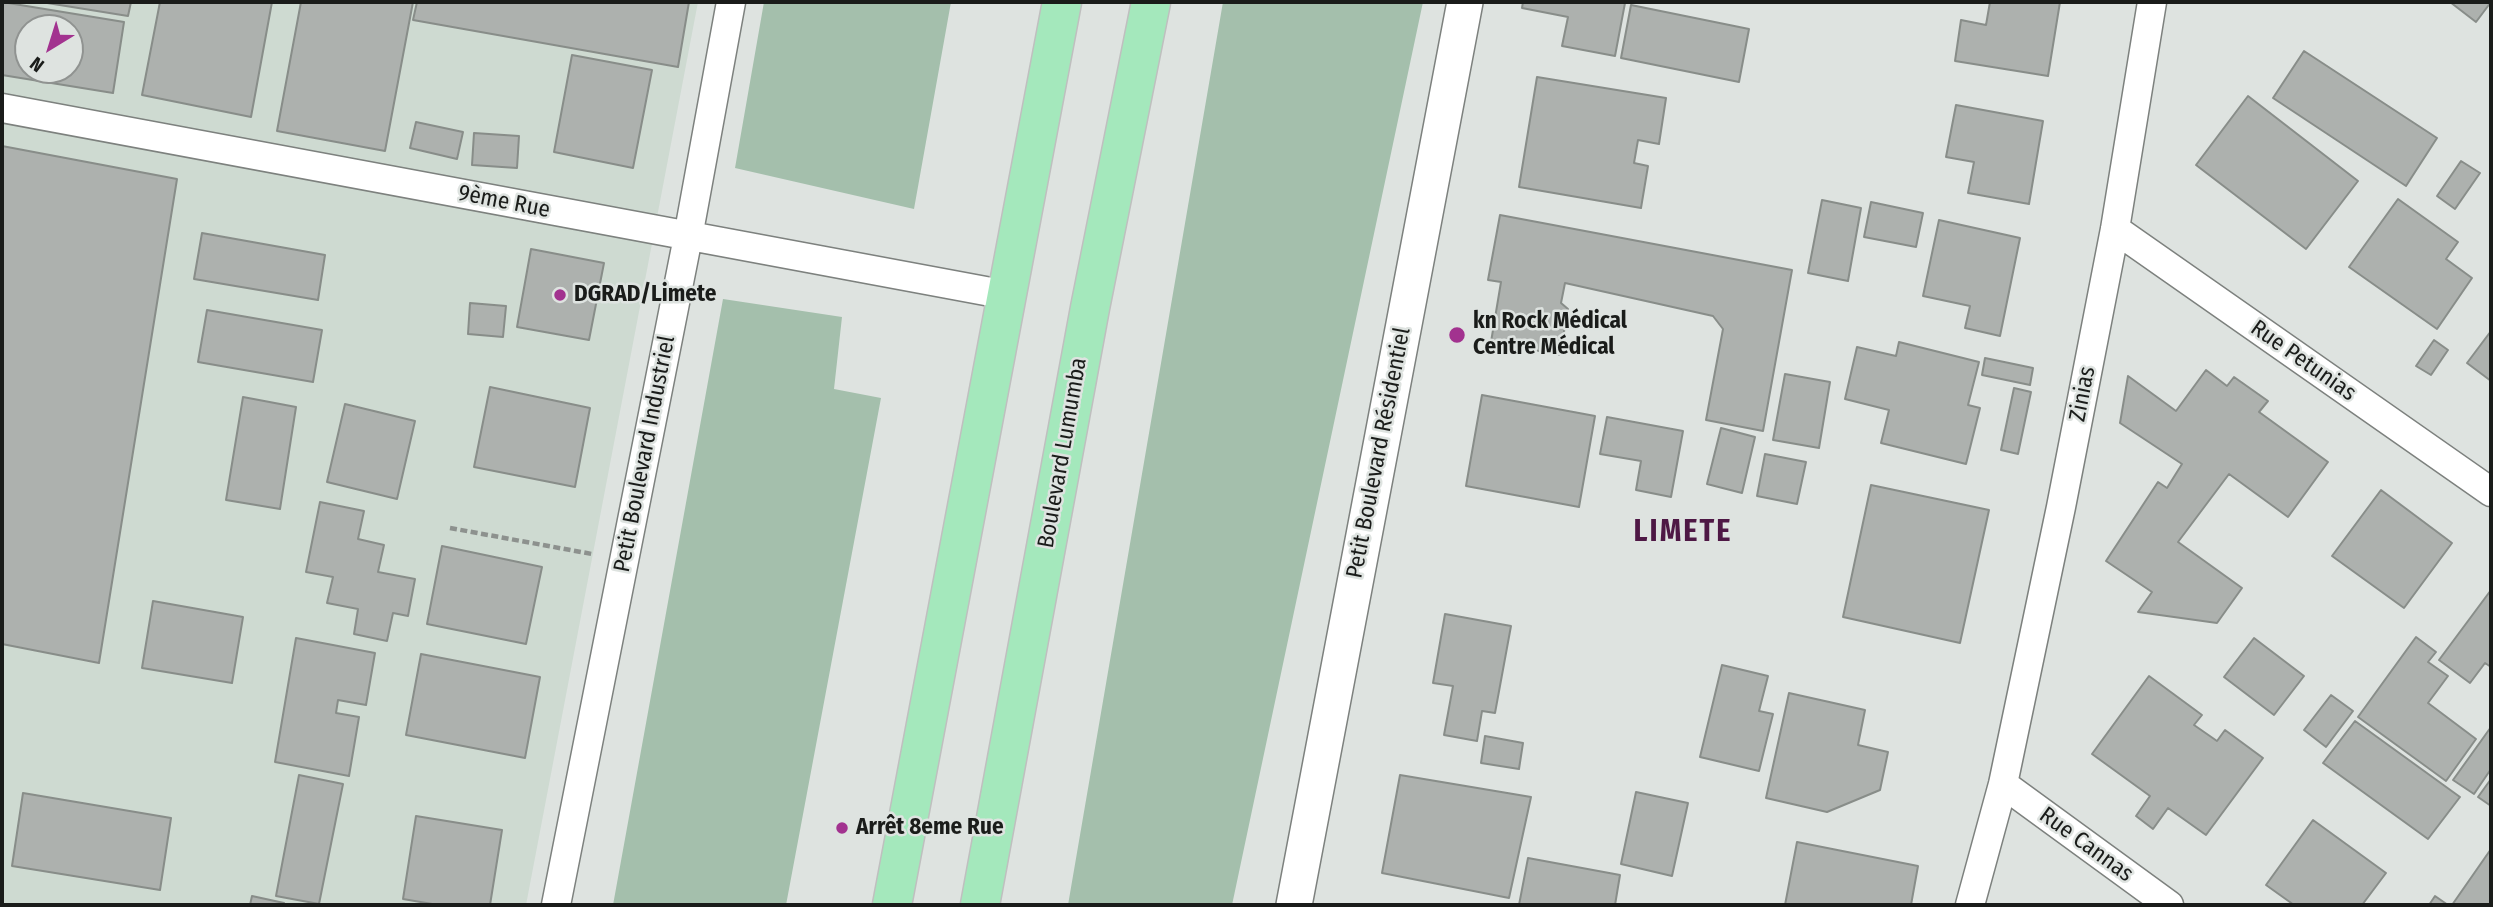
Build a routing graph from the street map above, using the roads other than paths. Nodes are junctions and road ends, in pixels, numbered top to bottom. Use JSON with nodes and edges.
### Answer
{"nodes":[{"id":1,"x":731,"y":2,"type":"edge"},
{"id":2,"x":1062,"y":2,"type":"edge"},
{"id":3,"x":1151,"y":2,"type":"edge"},
{"id":4,"x":1465,"y":2,"type":"edge"},
{"id":5,"x":2152,"y":2,"type":"edge"},
{"id":6,"x":2,"y":108,"type":"edge"},
{"id":7,"x":2115,"y":229,"type":"junction"},
{"id":8,"x":688,"y":237,"type":"junction"},
{"id":9,"x":1007,"y":295,"type":"junction"},
{"id":10,"x":2491,"y":492,"type":"edge"},
{"id":11,"x":2003,"y":784,"type":"junction"},
{"id":12,"x":556,"y":905,"type":"edge"},
{"id":13,"x":892,"y":905,"type":"edge"},
{"id":14,"x":980,"y":905,"type":"edge"},
{"id":15,"x":1294,"y":905,"type":"edge"},
{"id":16,"x":1970,"y":905,"type":"edge"},
{"id":17,"x":2169,"y":905,"type":"edge"}],
"edges":[{"from":1,"to":8,"type":"street","name":"Petit Boulevard Industriel"},
{"from":2,"to":9,"type":"highway"},
{"from":3,"to":14,"type":"highway","name":"Boulevard Lumumba"},
{"from":4,"to":15,"type":"street","name":"Petit Boulevard Résidentiel"},
{"from":5,"to":7,"type":"street","name":"Zinias"},
{"from":6,"to":8,"type":"street","name":"9ème Rue"},
{"from":7,"to":10,"type":"street","name":"Rue Petunias"},
{"from":7,"to":11,"type":"street","name":"Zinias"},
{"from":8,"to":9,"type":"street","name":"9ème Rue"},
{"from":8,"to":12,"type":"street","name":"Petit Boulevard Industriel"},
{"from":9,"to":13,"type":"highway"},
{"from":11,"to":16,"type":"street","name":"Zinias"},
{"from":11,"to":17,"type":"street","name":"Rue Cannas"}]}
